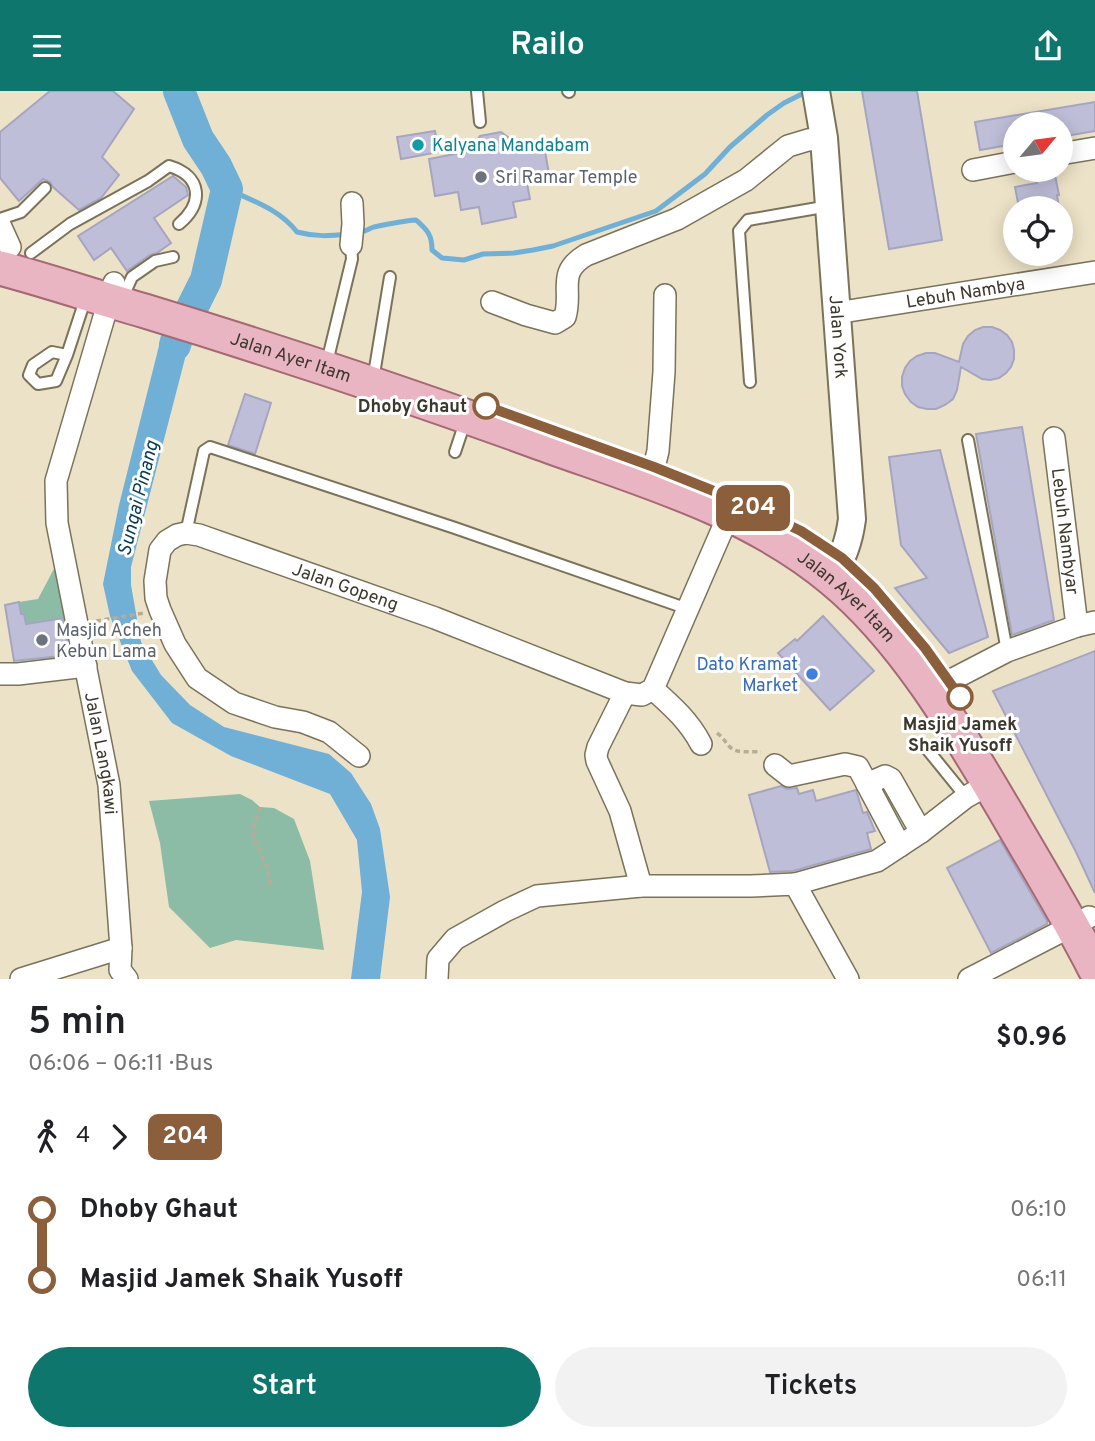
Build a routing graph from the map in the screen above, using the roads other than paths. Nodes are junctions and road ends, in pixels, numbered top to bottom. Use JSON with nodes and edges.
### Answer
{"nodes":[{"id":1,"x":477,"y":91,"type":"edge"},
{"id":2,"x":820,"y":114,"type":"edge"},
{"id":3,"x":480,"y":122,"type":"dead end"},
{"id":4,"x":1095,"y":148,"type":"edge"},
{"id":5,"x":1073,"y":152,"type":"edge"},
{"id":6,"x":1003,"y":164,"type":"edge"},
{"id":7,"x":974,"y":170,"type":"dead end"},
{"id":8,"x":45,"y":188,"type":"dead end"},
{"id":9,"x":829,"y":206,"type":"junction"},
{"id":10,"x":179,"y":224,"type":"dead end"},
{"id":11,"x":352,"y":224,"type":"dead end"},
{"id":12,"x":7,"y":243,"type":"edge"},
{"id":13,"x":173,"y":257,"type":"dead end"},
{"id":14,"x":1095,"y":271,"type":"edge"},
{"id":15,"x":390,"y":277,"type":"dead end"},
{"id":16,"x":122,"y":295,"type":"junction"},
{"id":17,"x":665,"y":295,"type":"dead end"},
{"id":18,"x":492,"y":302,"type":"dead end"},
{"id":19,"x":836,"y":313,"type":"junction"},
{"id":20,"x":214,"y":323,"type":"junction"},
{"id":21,"x":329,"y":354,"type":"junction"},
{"id":22,"x":67,"y":355,"type":"dead end"},
{"id":23,"x":375,"y":368,"type":"junction"},
{"id":24,"x":750,"y":382,"type":"dead end"},
{"id":25,"x":467,"y":417,"type":"junction"},
{"id":26,"x":1054,"y":437,"type":"dead end"},
{"id":27,"x":968,"y":440,"type":"dead end"},
{"id":28,"x":455,"y":452,"type":"dead end"},
{"id":29,"x":654,"y":467,"type":"junction"},
{"id":30,"x":729,"y":514,"type":"junction"},
{"id":31,"x":187,"y":533,"type":"junction"},
{"id":32,"x":837,"y":568,"type":"junction"},
{"id":33,"x":688,"y":609,"type":"junction"},
{"id":34,"x":1086,"y":624,"type":"edge"},
{"id":35,"x":1007,"y":651,"type":"junction"},
{"id":36,"x":86,"y":666,"type":"junction"},
{"id":37,"x":0,"y":674,"type":"edge"},
{"id":38,"x":939,"y":686,"type":"junction"},
{"id":39,"x":653,"y":689,"type":"junction"},
{"id":40,"x":625,"y":693,"type":"junction"},
{"id":41,"x":698,"y":738,"type":"road end"},
{"id":42,"x":927,"y":749,"type":"dead end"},
{"id":43,"x":359,"y":756,"type":"dead end"},
{"id":44,"x":775,"y":765,"type":"road end"},
{"id":45,"x":867,"y":785,"type":"junction"},
{"id":46,"x":977,"y":791,"type":"junction"},
{"id":47,"x":921,"y":832,"type":"junction"},
{"id":48,"x":900,"y":846,"type":"junction"},
{"id":49,"x":795,"y":884,"type":"junction"},
{"id":50,"x":641,"y":886,"type":"junction"},
{"id":51,"x":1086,"y":924,"type":"edge"},
{"id":52,"x":121,"y":948,"type":"junction"},
{"id":53,"x":1095,"y":969,"type":"edge"},
{"id":54,"x":996,"y":973,"type":"edge"},
{"id":55,"x":21,"y":979,"type":"edge"},
{"id":56,"x":127,"y":979,"type":"edge"},
{"id":57,"x":437,"y":979,"type":"edge"},
{"id":58,"x":848,"y":979,"type":"edge"},
{"id":59,"x":969,"y":979,"type":"edge"}],
"edges":[{"from":1,"to":3,"type":"lane"},
{"from":2,"to":9,"type":"street","name":"Jalan York"},
{"from":2,"to":18,"type":"street"},
{"from":4,"to":5,"type":"street"},
{"from":6,"to":7,"type":"street"},
{"from":8,"to":12,"type":"lane"},
{"from":9,"to":19,"type":"street","name":"Jalan York"},
{"from":9,"to":24,"type":"lane"},
{"from":10,"to":12,"type":"lane"},
{"from":11,"to":21,"type":"lane"},
{"from":12,"to":16,"type":"main road","name":"Jalan Ayer Itam"},
{"from":13,"to":16,"type":"lane"},
{"from":14,"to":19,"type":"street","name":"Lebuh Nambya"},
{"from":15,"to":23,"type":"lane"},
{"from":16,"to":20,"type":"main road","name":"Jalan Ayer Itam"},
{"from":16,"to":22,"type":"lane"},
{"from":16,"to":36,"type":"street","name":"Jalan Langkawi"},
{"from":17,"to":29,"type":"street"},
{"from":19,"to":32,"type":"street","name":"Jalan York"},
{"from":20,"to":21,"type":"main road","name":"Jalan Ayer Itam"},
{"from":20,"to":25,"type":"main road","name":"Jalan Ayer Itam"},
{"from":21,"to":23,"type":"main road","name":"Jalan Ayer Itam"},
{"from":23,"to":29,"type":"main road","name":"Jalan Ayer Itam"},
{"from":25,"to":28,"type":"lane"},
{"from":25,"to":30,"type":"main road","name":"Jalan Ayer Itam"},
{"from":26,"to":34,"type":"street","name":"Lebuh Nambyar"},
{"from":27,"to":35,"type":"lane"},
{"from":29,"to":32,"type":"main road","name":"Jalan Ayer Itam"},
{"from":30,"to":32,"type":"main road","name":"Jalan Ayer Itam"},
{"from":30,"to":33,"type":"street"},
{"from":31,"to":33,"type":"lane"},
{"from":31,"to":40,"type":"street","name":"Jalan Gopeng"},
{"from":31,"to":43,"type":"street"},
{"from":32,"to":38,"type":"main road","name":"Jalan Ayer Itam"},
{"from":33,"to":39,"type":"street"},
{"from":34,"to":35,"type":"street"},
{"from":35,"to":38,"type":"street"},
{"from":36,"to":37,"type":"street"},
{"from":36,"to":52,"type":"street","name":"Jalan Langkawi"},
{"from":38,"to":46,"type":"main road","name":"Jalan Ayer Itam"},
{"from":38,"to":51,"type":"main road","name":"Jalan Ayer Itam"},
{"from":39,"to":40,"type":"street","name":"Jalan Gopeng"},
{"from":39,"to":41,"type":"street"},
{"from":40,"to":50,"type":"street"},
{"from":42,"to":46,"type":"lane"},
{"from":44,"to":45,"type":"street"},
{"from":45,"to":47,"type":"street"},
{"from":45,"to":48,"type":"street"},
{"from":46,"to":47,"type":"street"},
{"from":46,"to":51,"type":"main road","name":"Jalan Ayer Itam"},
{"from":47,"to":48,"type":"street"},
{"from":48,"to":49,"type":"street"},
{"from":49,"to":50,"type":"street"},
{"from":49,"to":58,"type":"street"},
{"from":50,"to":57,"type":"street"},
{"from":51,"to":53,"type":"main road","name":"Jalan Ayer Itam"},
{"from":51,"to":54,"type":"street"},
{"from":52,"to":55,"type":"street"},
{"from":52,"to":56,"type":"street","name":"Jalan Langkawi"},
{"from":54,"to":59,"type":"street"}]}
